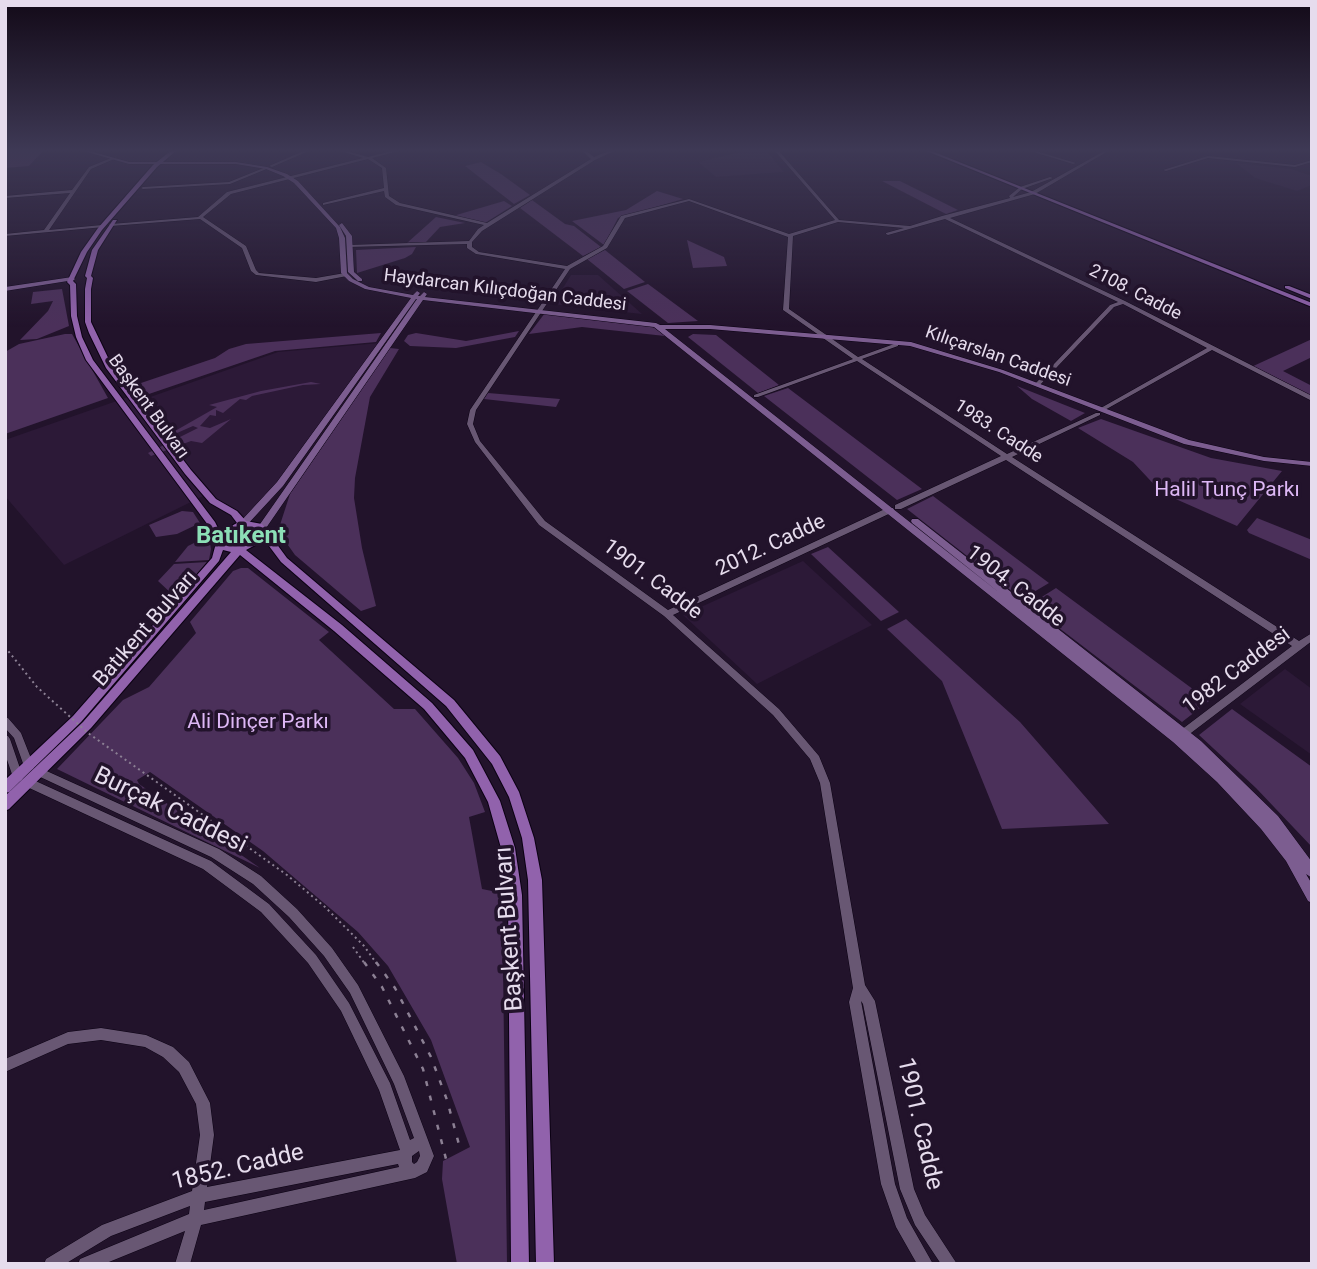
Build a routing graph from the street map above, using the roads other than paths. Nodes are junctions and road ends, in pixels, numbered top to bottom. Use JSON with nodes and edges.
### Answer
{"nodes":[{"id":1,"x":61,"y":209,"type":"edge"},
{"id":2,"x":118,"y":209,"type":"edge"},
{"id":3,"x":125,"y":209,"type":"edge"},
{"id":4,"x":209,"y":209,"type":"edge"},
{"id":5,"x":321,"y":209,"type":"edge"},
{"id":6,"x":329,"y":209,"type":"edge"},
{"id":7,"x":417,"y":209,"type":"edge"},
{"id":8,"x":514,"y":209,"type":"edge"},
{"id":9,"x":653,"y":209,"type":"edge"},
{"id":10,"x":715,"y":209,"type":"edge"},
{"id":11,"x":828,"y":209,"type":"edge"},
{"id":12,"x":971,"y":209,"type":"edge"},
{"id":13,"x":1073,"y":209,"type":"edge"},
{"id":14,"x":1089,"y":209,"type":"edge"},
{"id":15,"x":944,"y":217,"type":"junction"},
{"id":16,"x":200,"y":218,"type":"junction"},
{"id":17,"x":838,"y":221,"type":"junction"},
{"id":18,"x":111,"y":225,"type":"junction"},
{"id":19,"x":488,"y":225,"type":"junction"},
{"id":20,"x":101,"y":227,"type":"junction"},
{"id":21,"x":908,"y":227,"type":"junction"},
{"id":22,"x":46,"y":230,"type":"junction"},
{"id":23,"x":888,"y":234,"type":"dead end"},
{"id":24,"x":5,"y":236,"type":"edge"},
{"id":25,"x":789,"y":236,"type":"junction"},
{"id":26,"x":470,"y":242,"type":"junction"},
{"id":27,"x":349,"y":246,"type":"junction"},
{"id":28,"x":90,"y":266,"type":"junction"},
{"id":29,"x":78,"y":267,"type":"junction"},
{"id":30,"x":568,"y":268,"type":"junction"},
{"id":31,"x":349,"y":275,"type":"junction"},
{"id":32,"x":88,"y":279,"type":"junction"},
{"id":33,"x":72,"y":281,"type":"junction"},
{"id":34,"x":5,"y":291,"type":"edge"},
{"id":35,"x":88,"y":293,"type":"junction"},
{"id":36,"x":419,"y":295,"type":"junction"},
{"id":37,"x":72,"y":296,"type":"junction"},
{"id":38,"x":1312,"y":298,"type":"edge"},
{"id":39,"x":1124,"y":302,"type":"junction"},
{"id":40,"x":1312,"y":306,"type":"edge"},
{"id":41,"x":541,"y":308,"type":"junction"},
{"id":42,"x":666,"y":328,"type":"junction"},
{"id":43,"x":393,"y":332,"type":"junction"},
{"id":44,"x":823,"y":337,"type":"junction"},
{"id":45,"x":896,"y":345,"type":"junction"},
{"id":46,"x":1212,"y":348,"type":"junction"},
{"id":47,"x":857,"y":359,"type":"junction"},
{"id":48,"x":1037,"y":385,"type":"junction"},
{"id":49,"x":753,"y":397,"type":"junction"},
{"id":50,"x":1312,"y":399,"type":"edge"},
{"id":51,"x":1099,"y":412,"type":"junction"},
{"id":52,"x":1006,"y":456,"type":"junction"},
{"id":53,"x":1312,"y":464,"type":"edge"},
{"id":54,"x":1312,"y":470,"type":"edge"},
{"id":55,"x":894,"y":509,"type":"junction"},
{"id":56,"x":243,"y":524,"type":"junction"},
{"id":57,"x":261,"y":530,"type":"junction"},
{"id":58,"x":220,"y":542,"type":"junction"},
{"id":59,"x":239,"y":549,"type":"junction"},
{"id":60,"x":667,"y":614,"type":"junction"},
{"id":61,"x":1312,"y":636,"type":"edge"},
{"id":62,"x":1299,"y":646,"type":"junction"},
{"id":63,"x":5,"y":721,"type":"edge"},
{"id":64,"x":1180,"y":736,"type":"junction"},
{"id":65,"x":19,"y":740,"type":"junction"},
{"id":66,"x":7,"y":748,"type":"edge"},
{"id":67,"x":35,"y":769,"type":"junction"},
{"id":68,"x":23,"y":780,"type":"junction"},
{"id":69,"x":5,"y":788,"type":"edge"},
{"id":70,"x":5,"y":805,"type":"edge"},
{"id":71,"x":1312,"y":872,"type":"edge"},
{"id":72,"x":1312,"y":897,"type":"edge"},
{"id":73,"x":859,"y":988,"type":"junction"},
{"id":74,"x":5,"y":1066,"type":"edge"},
{"id":75,"x":424,"y":1146,"type":"junction"},
{"id":76,"x":406,"y":1153,"type":"junction"},
{"id":77,"x":415,"y":1171,"type":"junction"},
{"id":78,"x":199,"y":1196,"type":"junction"},
{"id":79,"x":196,"y":1219,"type":"junction"},
{"id":80,"x":51,"y":1264,"type":"edge"},
{"id":81,"x":85,"y":1264,"type":"edge"},
{"id":82,"x":182,"y":1264,"type":"edge"},
{"id":83,"x":520,"y":1264,"type":"edge"},
{"id":84,"x":545,"y":1264,"type":"edge"},
{"id":85,"x":926,"y":1264,"type":"edge"},
{"id":86,"x":950,"y":1264,"type":"edge"}],
"edges":[{"from":1,"to":22,"type":"street"},
{"from":2,"to":20,"type":"main road","name":"Başkent Bulvarı"},
{"from":3,"to":18,"type":"main road","name":"Başkent Bulvarı"},
{"from":4,"to":16,"type":"street"},
{"from":5,"to":31,"type":"main road","name":"Haydarcan Kılıçdoğan Caddesi"},
{"from":6,"to":27,"type":"main road","name":"Haydarcan Kılıçdoğan Caddesi"},
{"from":7,"to":19,"type":"street"},
{"from":8,"to":19,"type":"street"},
{"from":9,"to":30,"type":"street","name":"1901. Cadde"},
{"from":10,"to":25,"type":"street","name":"1901. Cadde"},
{"from":11,"to":17,"type":"street"},
{"from":12,"to":15,"type":"street"},
{"from":13,"to":40,"type":"main road"},
{"from":14,"to":38,"type":"main road"},
{"from":15,"to":21,"type":"street"},
{"from":15,"to":39,"type":"street","name":"2108. Cadde"},
{"from":16,"to":18,"type":"street"},
{"from":16,"to":31,"type":"street"},
{"from":17,"to":21,"type":"street"},
{"from":17,"to":25,"type":"street"},
{"from":18,"to":28,"type":"main road","name":"Başkent Bulvarı"},
{"from":19,"to":26,"type":"street"},
{"from":20,"to":22,"type":"street"},
{"from":20,"to":24,"type":"street"},
{"from":20,"to":29,"type":"main road","name":"Başkent Bulvarı"},
{"from":21,"to":23,"type":"street"},
{"from":22,"to":24,"type":"street"},
{"from":25,"to":44,"type":"street","name":"1983. Cadde"},
{"from":26,"to":27,"type":"street"},
{"from":26,"to":30,"type":"street"},
{"from":27,"to":31,"type":"main road","name":"Haydarcan Kılıçdoğan Caddesi"},
{"from":28,"to":29,"type":"main road"},
{"from":28,"to":32,"type":"main road","name":"Başkent Bulvarı"},
{"from":29,"to":33,"type":"main road","name":"Başkent Bulvarı"},
{"from":30,"to":41,"type":"street","name":"1901. Cadde"},
{"from":31,"to":36,"type":"main road","name":"Haydarcan Kılıçdoğan Caddesi"},
{"from":32,"to":33,"type":"main road"},
{"from":32,"to":35,"type":"main road","name":"Başkent Bulvarı"},
{"from":33,"to":34,"type":"main road"},
{"from":33,"to":37,"type":"main road","name":"Başkent Bulvarı"},
{"from":35,"to":37,"type":"main road"},
{"from":35,"to":56,"type":"main road","name":"Başkent Bulvarı"},
{"from":36,"to":41,"type":"main road","name":"Haydarcan Kılıçdoğan Caddesi"},
{"from":36,"to":43,"type":"main road","name":"Batıkent Bulvarı"},
{"from":37,"to":58,"type":"main road","name":"Başkent Bulvarı"},
{"from":39,"to":46,"type":"street","name":"2108. Cadde"},
{"from":39,"to":48,"type":"street"},
{"from":41,"to":42,"type":"main road","name":"Haydarcan Kılıçdoğan Caddesi"},
{"from":41,"to":60,"type":"street","name":"1901. Cadde"},
{"from":42,"to":44,"type":"main road","name":"Kılıçarslan Caddesi"},
{"from":42,"to":49,"type":"main road","name":"1904. Cadde"},
{"from":43,"to":56,"type":"main road","name":"Batıkent Bulvarı"},
{"from":43,"to":57,"type":"main road","name":"Batıkent Bulvarı"},
{"from":44,"to":45,"type":"main road","name":"Kılıçarslan Caddesi"},
{"from":44,"to":47,"type":"street","name":"1983. Cadde"},
{"from":44,"to":48,"type":"main road","name":"Kılıçarslan Caddesi"},
{"from":45,"to":47,"type":"street"},
{"from":45,"to":51,"type":"main road","name":"Kılıçarslan Caddesi"},
{"from":46,"to":50,"type":"street","name":"2108. Cadde"},
{"from":46,"to":51,"type":"street","name":"2012. Cadde"},
{"from":47,"to":49,"type":"street"},
{"from":47,"to":52,"type":"street","name":"1983. Cadde"},
{"from":48,"to":51,"type":"main road","name":"Kılıçarslan Caddesi"},
{"from":49,"to":55,"type":"main road","name":"1904. Cadde"},
{"from":51,"to":52,"type":"street","name":"2012. Cadde"},
{"from":51,"to":53,"type":"main road","name":"Kılıçarslan Caddesi"},
{"from":51,"to":54,"type":"main road","name":"Kılıçarslan Caddesi"},
{"from":52,"to":55,"type":"street","name":"2012. Cadde"},
{"from":52,"to":62,"type":"street","name":"1983. Cadde"},
{"from":55,"to":60,"type":"street","name":"2012. Cadde"},
{"from":55,"to":64,"type":"main road","name":"1904. Cadde"},
{"from":56,"to":57,"type":"main road"},
{"from":56,"to":58,"type":"main road","name":"Batıkent Bulvarı"},
{"from":57,"to":59,"type":"main road","name":"Batıkent Bulvarı"},
{"from":57,"to":84,"type":"main road","name":"Başkent Bulvarı"},
{"from":58,"to":59,"type":"main road","name":"Başkent Bulvarı"},
{"from":58,"to":67,"type":"main road","name":"Batıkent Bulvarı"},
{"from":59,"to":67,"type":"main road","name":"Batıkent Bulvarı"},
{"from":59,"to":83,"type":"main road","name":"Başkent Bulvarı"},
{"from":60,"to":73,"type":"street","name":"1901. Cadde"},
{"from":61,"to":62,"type":"street","name":"1982 Caddesi"},
{"from":62,"to":64,"type":"street","name":"1982 Caddesi"},
{"from":63,"to":65,"type":"street"},
{"from":64,"to":71,"type":"main road","name":"1904. Cadde"},
{"from":64,"to":72,"type":"main road","name":"1904. Cadde"},
{"from":65,"to":66,"type":"street"},
{"from":65,"to":67,"type":"street"},
{"from":66,"to":68,"type":"street"},
{"from":67,"to":68,"type":"main road","name":"Batıkent Bulvarı"},
{"from":67,"to":75,"type":"street","name":"Burçak Caddesi"},
{"from":68,"to":69,"type":"main road","name":"Batıkent Bulvarı"},
{"from":68,"to":70,"type":"main road","name":"Batıkent Bulvarı"},
{"from":68,"to":76,"type":"street","name":"Burçak Caddesi"},
{"from":73,"to":85,"type":"street","name":"1901. Cadde"},
{"from":73,"to":86,"type":"street","name":"1901. Cadde"},
{"from":74,"to":78,"type":"street"},
{"from":75,"to":76,"type":"street"},
{"from":75,"to":77,"type":"street"},
{"from":76,"to":77,"type":"street"},
{"from":76,"to":78,"type":"street","name":"1852. Cadde"},
{"from":77,"to":79,"type":"street","name":"1852. Cadde"},
{"from":78,"to":79,"type":"street"},
{"from":78,"to":80,"type":"street","name":"1852. Cadde"},
{"from":79,"to":81,"type":"street","name":"1852. Cadde"},
{"from":79,"to":82,"type":"street"}]}
